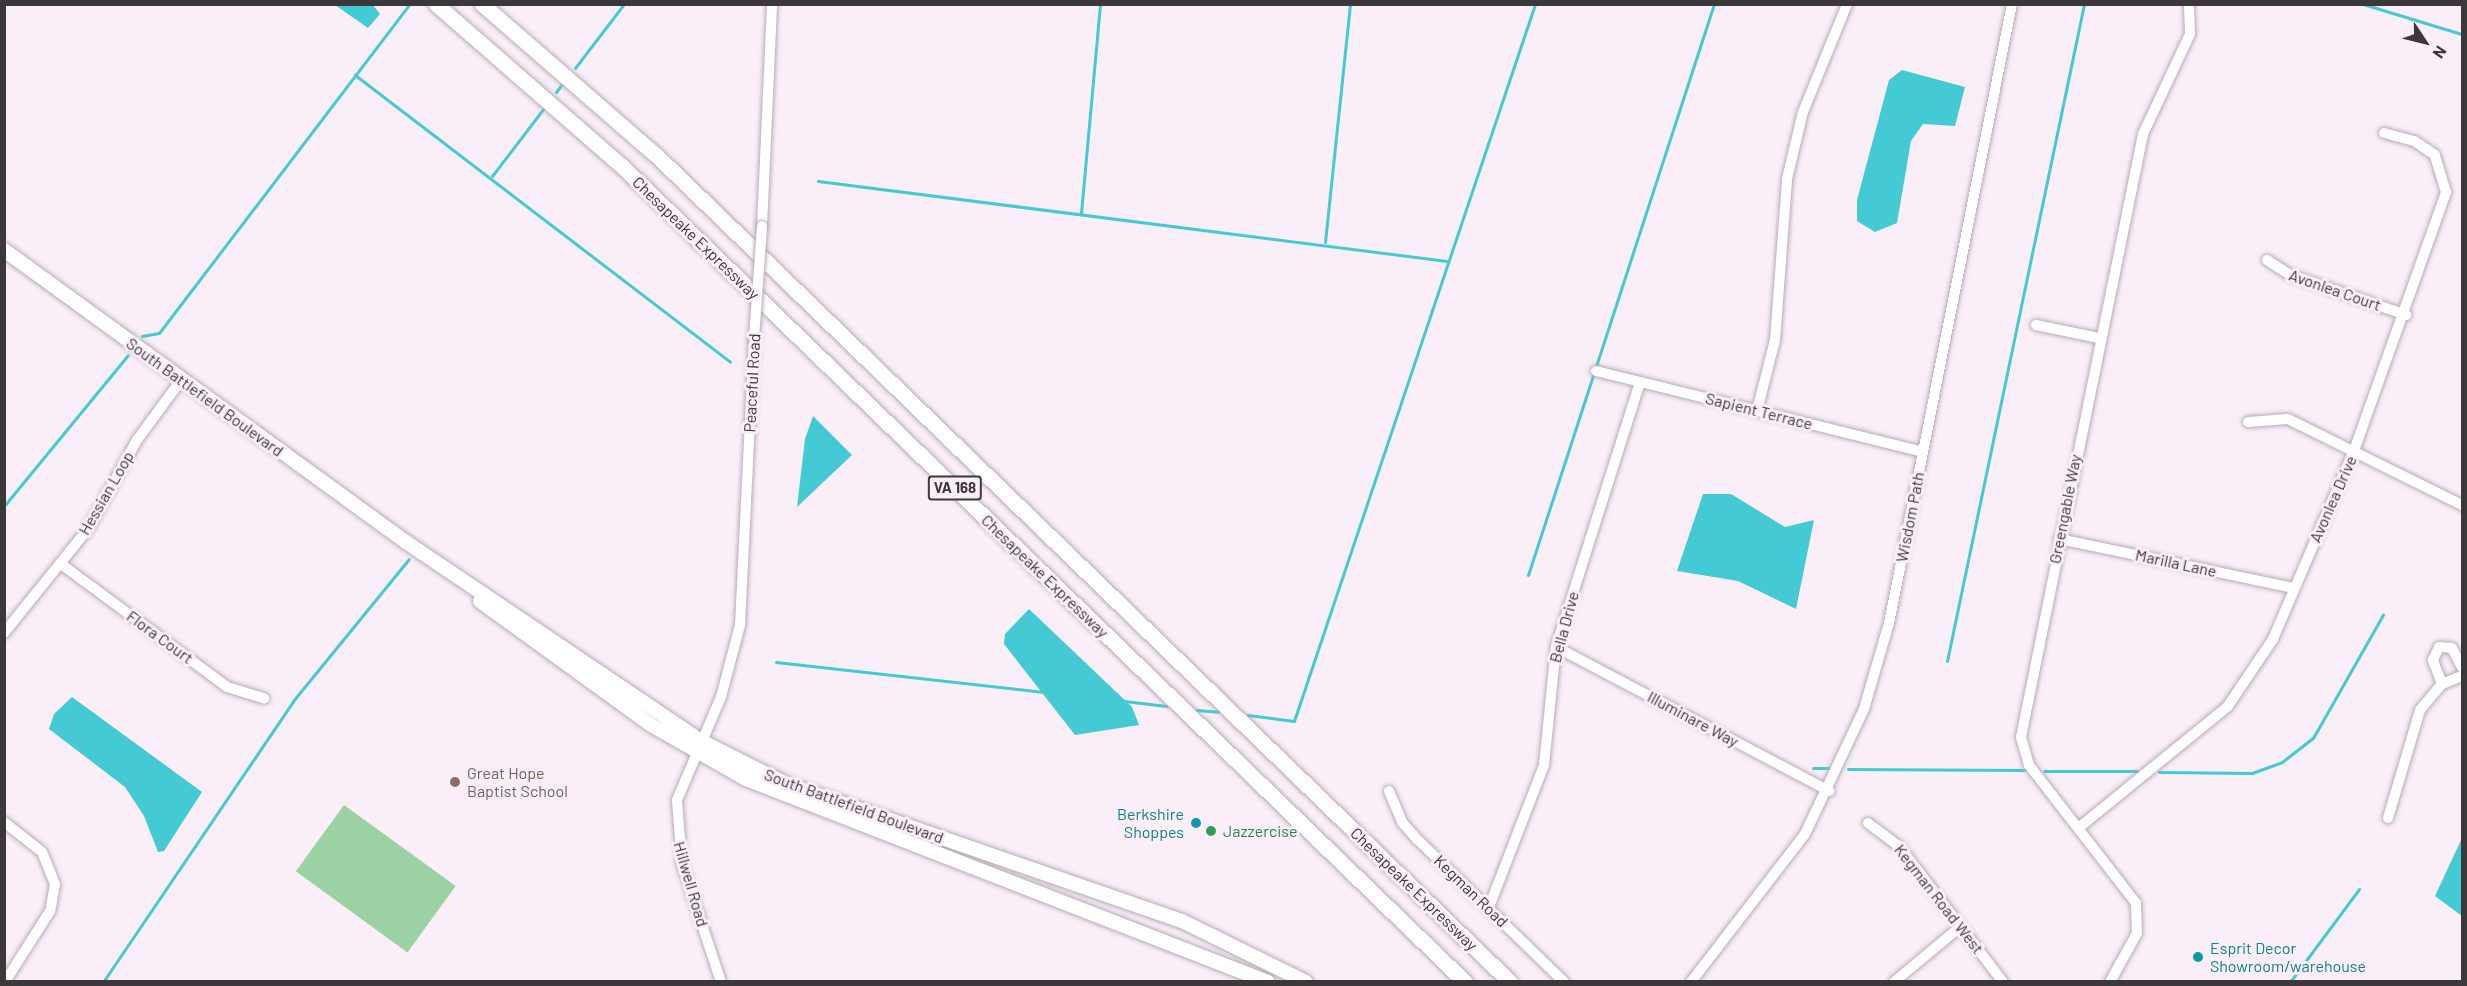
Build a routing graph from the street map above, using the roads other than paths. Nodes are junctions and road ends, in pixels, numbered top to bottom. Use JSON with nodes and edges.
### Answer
{"nodes":[{"id":1,"x":436,"y":4,"type":"edge"},
{"id":2,"x":482,"y":4,"type":"edge"},
{"id":3,"x":772,"y":4,"type":"edge"},
{"id":4,"x":1847,"y":4,"type":"edge"},
{"id":5,"x":2013,"y":4,"type":"edge"},
{"id":6,"x":2189,"y":4,"type":"edge"},
{"id":7,"x":2384,"y":133,"type":"dead end"},
{"id":8,"x":4,"y":250,"type":"edge"},
{"id":9,"x":2267,"y":260,"type":"dead end"},
{"id":10,"x":2406,"y":315,"type":"junction"},
{"id":11,"x":2036,"y":325,"type":"dead end"},
{"id":12,"x":2099,"y":338,"type":"junction"},
{"id":13,"x":1596,"y":371,"type":"dead end"},
{"id":14,"x":182,"y":379,"type":"junction"},
{"id":15,"x":1640,"y":382,"type":"junction"},
{"id":16,"x":1757,"y":411,"type":"junction"},
{"id":17,"x":2248,"y":422,"type":"dead end"},
{"id":18,"x":2355,"y":448,"type":"junction"},
{"id":19,"x":1923,"y":452,"type":"junction"},
{"id":20,"x":2463,"y":505,"type":"edge"},
{"id":21,"x":2059,"y":539,"type":"junction"},
{"id":22,"x":61,"y":564,"type":"junction"},
{"id":23,"x":2294,"y":588,"type":"junction"},
{"id":24,"x":4,"y":633,"type":"edge"},
{"id":25,"x":1556,"y":647,"type":"junction"},
{"id":26,"x":2463,"y":668,"type":"edge"},
{"id":27,"x":2463,"y":676,"type":"edge"},
{"id":28,"x":2442,"y":684,"type":"junction"},
{"id":29,"x":264,"y":698,"type":"dead end"},
{"id":30,"x":698,"y":747,"type":"junction"},
{"id":31,"x":1389,"y":791,"type":"dead end"},
{"id":32,"x":1829,"y":791,"type":"junction"},
{"id":33,"x":2388,"y":818,"type":"dead end"},
{"id":34,"x":4,"y":822,"type":"edge"},
{"id":35,"x":1868,"y":823,"type":"dead end"},
{"id":36,"x":2081,"y":826,"type":"junction"},
{"id":37,"x":1489,"y":907,"type":"junction"},
{"id":38,"x":1960,"y":927,"type":"junction"},
{"id":39,"x":5,"y":981,"type":"edge"},
{"id":40,"x":721,"y":981,"type":"edge"},
{"id":41,"x":1268,"y":981,"type":"edge"},
{"id":42,"x":1306,"y":981,"type":"edge"},
{"id":43,"x":1465,"y":981,"type":"edge"},
{"id":44,"x":1510,"y":981,"type":"edge"},
{"id":45,"x":1564,"y":981,"type":"edge"},
{"id":46,"x":1691,"y":981,"type":"edge"},
{"id":47,"x":1894,"y":981,"type":"edge"},
{"id":48,"x":2003,"y":981,"type":"edge"},
{"id":49,"x":2110,"y":981,"type":"edge"}],
"edges":[{"from":1,"to":43,"type":"highway","name":"Chesapeake Expressway","number":"VA 168"},
{"from":2,"to":44,"type":"highway","name":"Chesapeake Expressway","number":"VA 168"},
{"from":3,"to":30,"type":"street","name":"Peaceful Road","bridge":true},
{"from":4,"to":16,"type":"street"},
{"from":5,"to":19,"type":"street","name":"Wisdom Path"},
{"from":6,"to":12,"type":"street","name":"Greengable Way"},
{"from":7,"to":10,"type":"street","name":"Avonlea Drive"},
{"from":8,"to":14,"type":"main road","name":"South Battlefield Boulevard"},
{"from":9,"to":10,"type":"street","name":"Avonlea Court"},
{"from":10,"to":18,"type":"street","name":"Avonlea Drive"},
{"from":11,"to":12,"type":"street"},
{"from":12,"to":21,"type":"street","name":"Greengable Way"},
{"from":13,"to":15,"type":"street","name":"Sapient Terrace"},
{"from":14,"to":22,"type":"street","name":"Hessian Loop"},
{"from":14,"to":30,"type":"main road","name":"South Battlefield Boulevard"},
{"from":15,"to":16,"type":"street","name":"Sapient Terrace"},
{"from":15,"to":25,"type":"street","name":"Bella Drive"},
{"from":16,"to":19,"type":"street","name":"Sapient Terrace"},
{"from":17,"to":18,"type":"street"},
{"from":18,"to":20,"type":"street"},
{"from":18,"to":23,"type":"street","name":"Avonlea Drive"},
{"from":19,"to":32,"type":"street","name":"Wisdom Path"},
{"from":21,"to":23,"type":"street","name":"Marilla Lane"},
{"from":21,"to":36,"type":"street","name":"Greengable Way"},
{"from":22,"to":24,"type":"street","name":"Hessian Loop"},
{"from":22,"to":29,"type":"street","name":"Flora Court"},
{"from":23,"to":36,"type":"street","name":"Avonlea Drive"},
{"from":25,"to":32,"type":"street","name":"Illuminare Way"},
{"from":25,"to":37,"type":"street","name":"Bella Drive"},
{"from":26,"to":28,"type":"street"},
{"from":27,"to":28,"type":"street"},
{"from":28,"to":33,"type":"street"},
{"from":30,"to":40,"type":"street","name":"Hillwell Road"},
{"from":30,"to":41,"type":"main road","name":"South Battlefield Boulevard"},
{"from":30,"to":42,"type":"main road","name":"South Battlefield Boulevard"},
{"from":31,"to":37,"type":"street","name":"Kegman Road"},
{"from":32,"to":46,"type":"street","name":"Wisdom Path"},
{"from":34,"to":39,"type":"street"},
{"from":35,"to":38,"type":"street","name":"Kegman Road West"},
{"from":36,"to":49,"type":"street","name":"Greengable Way"},
{"from":37,"to":45,"type":"street","name":"Kegman Road"},
{"from":38,"to":47,"type":"street"},
{"from":38,"to":48,"type":"street","name":"Kegman Road West"}]}
